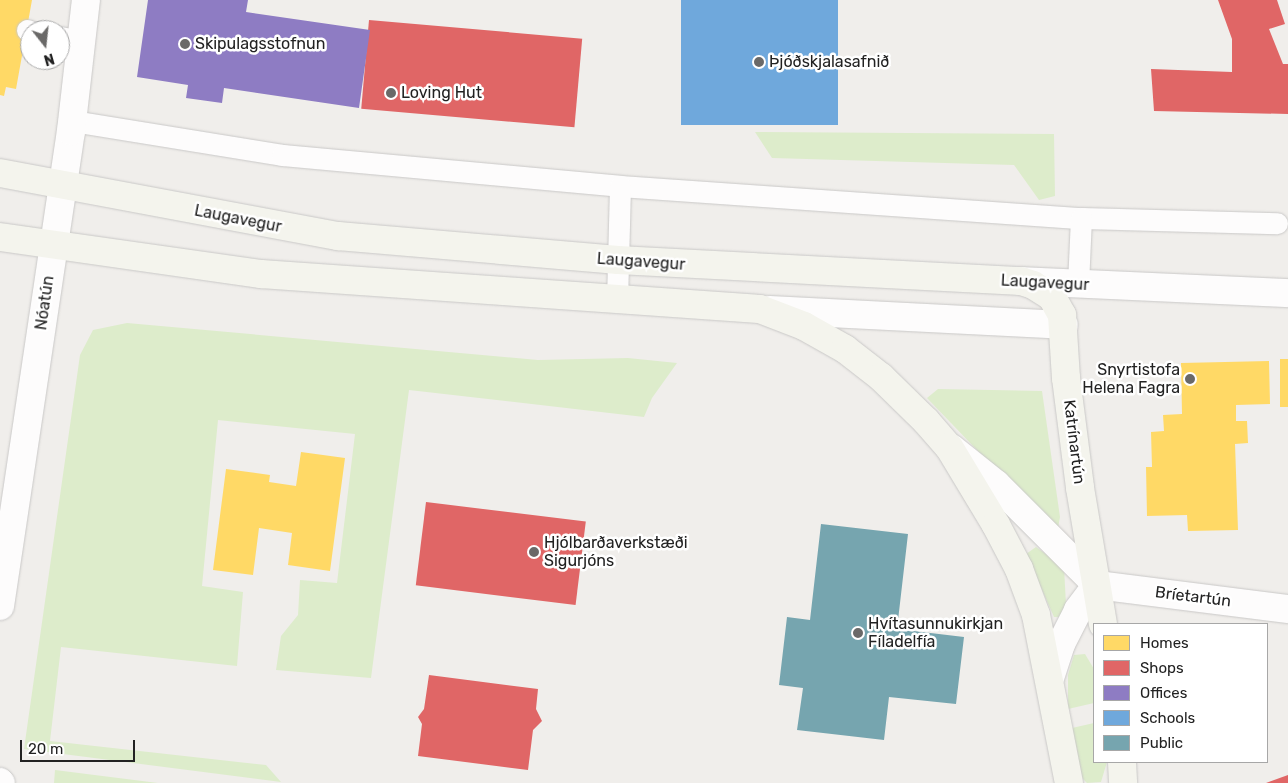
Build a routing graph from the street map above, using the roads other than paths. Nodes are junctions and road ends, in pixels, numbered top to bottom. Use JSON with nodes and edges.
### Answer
{"nodes":[{"id":1,"x":86,"y":0,"type":"edge"},
{"id":2,"x":71,"y":39,"type":"edge"},
{"id":3,"x":73,"y":120,"type":"junction"},
{"id":4,"x":0,"y":173,"type":"edge"},
{"id":5,"x":63,"y":185,"type":"junction"},
{"id":6,"x":620,"y":186,"type":"junction"},
{"id":7,"x":1081,"y":218,"type":"junction"},
{"id":8,"x":1277,"y":223,"type":"dead end"},
{"id":9,"x":0,"y":237,"type":"edge"},
{"id":10,"x":53,"y":245,"type":"junction"},
{"id":11,"x":618,"y":260,"type":"junction"},
{"id":12,"x":1021,"y":281,"type":"junction"},
{"id":13,"x":1078,"y":284,"type":"junction"},
{"id":14,"x":1288,"y":293,"type":"edge"},
{"id":15,"x":617,"y":301,"type":"junction"},
{"id":16,"x":760,"y":309,"type":"junction"},
{"id":17,"x":1064,"y":325,"type":"junction"},
{"id":18,"x":949,"y":447,"type":"junction"},
{"id":19,"x":1097,"y":585,"type":"junction"},
{"id":20,"x":0,"y":606,"type":"edge"},
{"id":21,"x":1288,"y":609,"type":"edge"},
{"id":22,"x":1103,"y":623,"type":"edge"},
{"id":23,"x":1050,"y":678,"type":"junction"},
{"id":24,"x":1122,"y":763,"type":"edge"},
{"id":25,"x":1069,"y":783,"type":"edge"},
{"id":26,"x":1123,"y":783,"type":"edge"}],
"edges":[{"from":1,"to":2,"type":"street","name":"Nóatún"},
{"from":2,"to":3,"type":"street","name":"Nóatún"},
{"from":3,"to":5,"type":"street","name":"Nóatún"},
{"from":3,"to":6,"type":"lane"},
{"from":4,"to":5,"type":"main road","name":"Laugavegur"},
{"from":5,"to":10,"type":"street","name":"Nóatún"},
{"from":5,"to":11,"type":"main road","name":"Laugavegur"},
{"from":6,"to":7,"type":"lane"},
{"from":6,"to":11,"type":"lane"},
{"from":7,"to":8,"type":"lane"},
{"from":7,"to":13,"type":"lane"},
{"from":9,"to":10,"type":"main road"},
{"from":10,"to":15,"type":"main road"},
{"from":10,"to":20,"type":"street","name":"Nóatún"},
{"from":11,"to":12,"type":"main road","name":"Laugavegur"},
{"from":11,"to":15,"type":"lane"},
{"from":12,"to":13,"type":"street","name":"Laugavegur"},
{"from":12,"to":17,"type":"main road","name":"Katrínartún"},
{"from":13,"to":14,"type":"street","name":"Laugavegur"},
{"from":15,"to":16,"type":"main road"},
{"from":16,"to":17,"type":"street"},
{"from":16,"to":18,"type":"main road"},
{"from":17,"to":19,"type":"main road","name":"Katrínartún"},
{"from":18,"to":19,"type":"street"},
{"from":18,"to":23,"type":"main road"},
{"from":19,"to":21,"type":"street","name":"Bríetartún"},
{"from":19,"to":22,"type":"main road","name":"Katrínartún"},
{"from":19,"to":23,"type":"street"},
{"from":23,"to":25,"type":"main road"},
{"from":24,"to":26,"type":"main road"}]}
